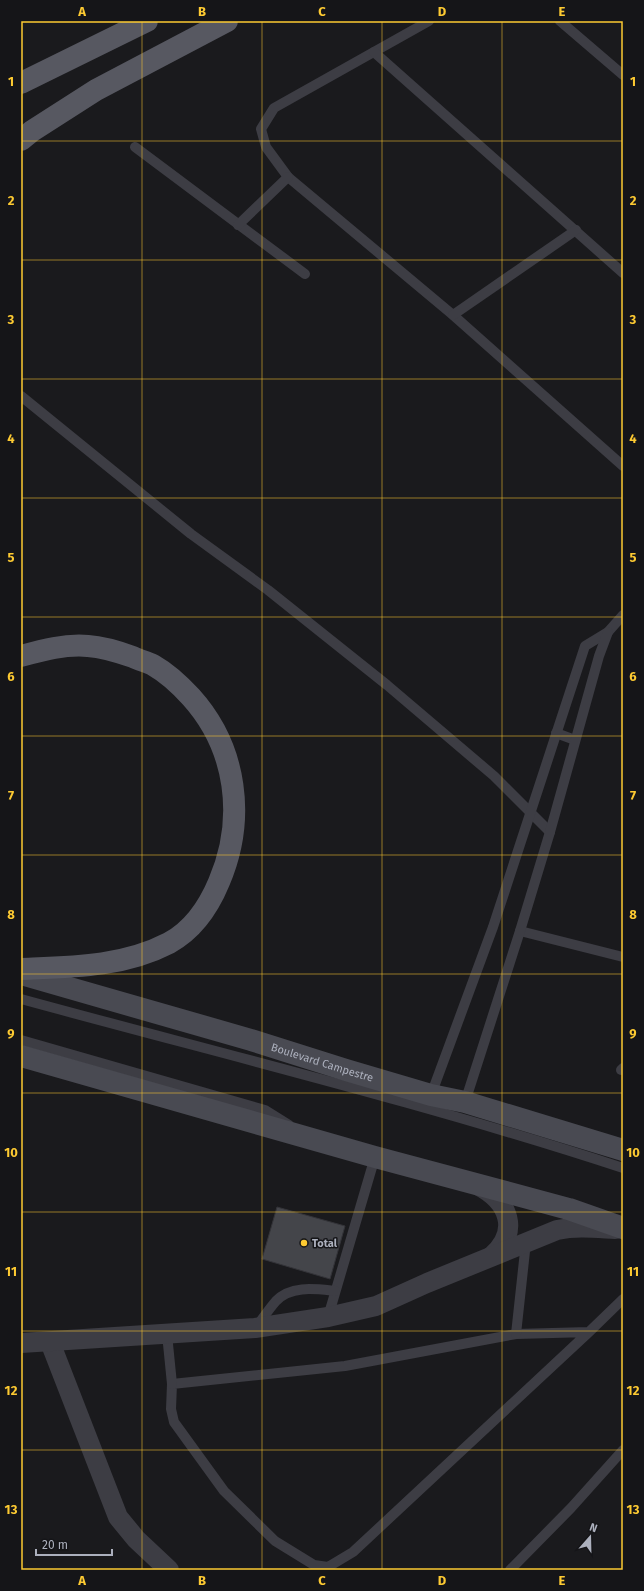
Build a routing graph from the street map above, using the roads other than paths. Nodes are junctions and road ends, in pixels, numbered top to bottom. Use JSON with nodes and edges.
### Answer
{"nodes":[{"id":1,"x":147,"y":21,"type":"edge"},
{"id":2,"x":227,"y":21,"type":"edge"},
{"id":3,"x":429,"y":21,"type":"edge"},
{"id":4,"x":560,"y":21,"type":"edge"},
{"id":5,"x":374,"y":52,"type":"junction"},
{"id":6,"x":623,"y":75,"type":"edge"},
{"id":7,"x":21,"y":83,"type":"edge"},
{"id":8,"x":21,"y":140,"type":"edge"},
{"id":9,"x":135,"y":148,"type":"dead end"},
{"id":10,"x":288,"y":177,"type":"junction"},
{"id":11,"x":238,"y":225,"type":"junction"},
{"id":12,"x":576,"y":230,"type":"junction"},
{"id":13,"x":623,"y":273,"type":"edge"},
{"id":14,"x":305,"y":274,"type":"dead end"},
{"id":15,"x":453,"y":315,"type":"junction"},
{"id":16,"x":21,"y":396,"type":"edge"},
{"id":17,"x":623,"y":466,"type":"edge"},
{"id":18,"x":623,"y":615,"type":"edge"},
{"id":19,"x":608,"y":632,"type":"junction"},
{"id":20,"x":21,"y":656,"type":"edge"},
{"id":21,"x":556,"y":733,"type":"junction"},
{"id":22,"x":576,"y":740,"type":"junction"},
{"id":23,"x":530,"y":812,"type":"junction"},
{"id":24,"x":550,"y":832,"type":"junction"},
{"id":25,"x":520,"y":931,"type":"junction"},
{"id":26,"x":623,"y":957,"type":"edge"},
{"id":27,"x":21,"y":969,"type":"edge"},
{"id":28,"x":21,"y":974,"type":"edge"},
{"id":29,"x":21,"y":999,"type":"edge"},
{"id":30,"x":21,"y":1040,"type":"edge"},
{"id":31,"x":21,"y":1056,"type":"edge"},
{"id":32,"x":431,"y":1094,"type":"junction"},
{"id":33,"x":464,"y":1102,"type":"junction"},
{"id":34,"x":308,"y":1138,"type":"junction"},
{"id":35,"x":623,"y":1150,"type":"edge"},
{"id":36,"x":375,"y":1157,"type":"junction"},
{"id":37,"x":623,"y":1168,"type":"edge"},
{"id":38,"x":477,"y":1185,"type":"junction"},
{"id":39,"x":623,"y":1229,"type":"edge"},
{"id":40,"x":526,"y":1242,"type":"junction"},
{"id":41,"x":492,"y":1256,"type":"junction"},
{"id":42,"x":335,"y":1291,"type":"junction"},
{"id":43,"x":623,"y":1299,"type":"edge"},
{"id":44,"x":328,"y":1317,"type":"junction"},
{"id":45,"x":255,"y":1328,"type":"junction"},
{"id":46,"x":589,"y":1332,"type":"junction"},
{"id":47,"x":166,"y":1334,"type":"junction"},
{"id":48,"x":516,"y":1334,"type":"junction"},
{"id":49,"x":50,"y":1342,"type":"junction"},
{"id":50,"x":22,"y":1343,"type":"edge"},
{"id":51,"x":172,"y":1384,"type":"junction"},
{"id":52,"x":623,"y":1450,"type":"edge"},
{"id":53,"x":169,"y":1570,"type":"edge"},
{"id":54,"x":510,"y":1570,"type":"edge"}],
"edges":[{"from":1,"to":7,"type":"main road"},
{"from":2,"to":8,"type":"main road"},
{"from":3,"to":5,"type":"lane"},
{"from":4,"to":6,"type":"lane"},
{"from":5,"to":10,"type":"lane"},
{"from":5,"to":12,"type":"lane"},
{"from":9,"to":11,"type":"lane"},
{"from":10,"to":11,"type":"lane"},
{"from":10,"to":15,"type":"lane"},
{"from":11,"to":14,"type":"lane"},
{"from":12,"to":13,"type":"lane"},
{"from":12,"to":15,"type":"lane"},
{"from":15,"to":17,"type":"lane"},
{"from":16,"to":23,"type":"lane"},
{"from":18,"to":19,"type":"lane"},
{"from":19,"to":21,"type":"lane"},
{"from":19,"to":22,"type":"lane"},
{"from":20,"to":27,"type":"main road"},
{"from":21,"to":22,"type":"lane"},
{"from":21,"to":23,"type":"lane"},
{"from":22,"to":24,"type":"lane"},
{"from":23,"to":24,"type":"lane"},
{"from":23,"to":32,"type":"lane"},
{"from":24,"to":25,"type":"lane"},
{"from":25,"to":26,"type":"lane"},
{"from":25,"to":33,"type":"lane"},
{"from":28,"to":32,"type":"main road","name":"Boulevard Campestre"},
{"from":29,"to":37,"type":"lane"},
{"from":30,"to":34,"type":"lane"},
{"from":31,"to":34,"type":"main road"},
{"from":32,"to":33,"type":"main road","name":"Boulevard Campestre"},
{"from":33,"to":35,"type":"main road","name":"Boulevard Campestre"},
{"from":34,"to":36,"type":"main road"},
{"from":36,"to":38,"type":"main road"},
{"from":36,"to":42,"type":"lane"},
{"from":38,"to":39,"type":"main road"},
{"from":38,"to":41,"type":"street"},
{"from":39,"to":40,"type":"street"},
{"from":40,"to":41,"type":"street"},
{"from":40,"to":48,"type":"lane"},
{"from":41,"to":44,"type":"street"},
{"from":42,"to":44,"type":"lane"},
{"from":42,"to":45,"type":"lane"},
{"from":43,"to":46,"type":"lane"},
{"from":44,"to":45,"type":"street"},
{"from":45,"to":47,"type":"street"},
{"from":46,"to":48,"type":"lane"},
{"from":46,"to":51,"type":"lane"},
{"from":47,"to":49,"type":"street"},
{"from":47,"to":51,"type":"lane"},
{"from":48,"to":51,"type":"lane"},
{"from":49,"to":50,"type":"street"},
{"from":49,"to":53,"type":"street"},
{"from":52,"to":54,"type":"lane"}]}
